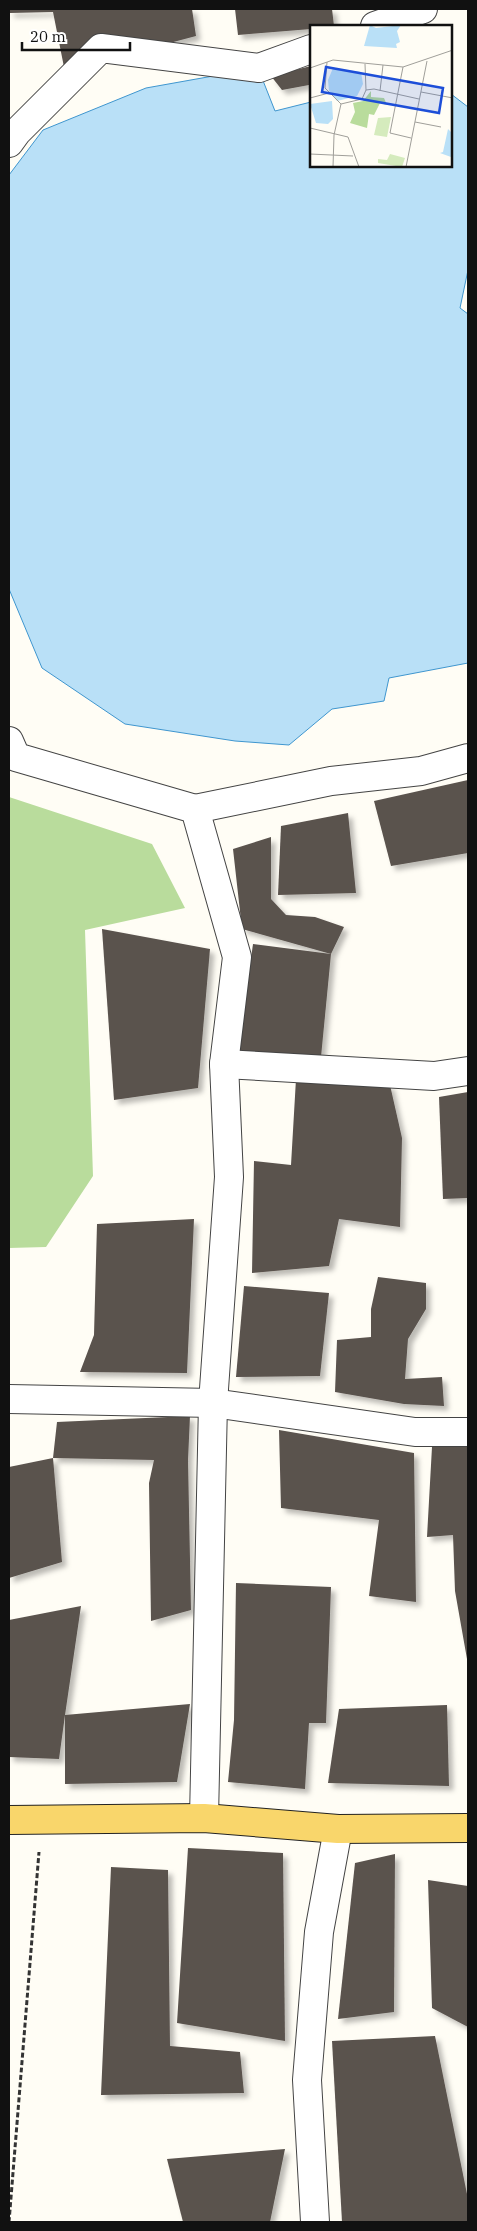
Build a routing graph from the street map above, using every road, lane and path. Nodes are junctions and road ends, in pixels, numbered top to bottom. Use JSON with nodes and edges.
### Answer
{"nodes":[{"id":1,"x":423,"y":9,"type":"edge"},
{"id":2,"x":378,"y":25,"type":"edge"},
{"id":3,"x":310,"y":50,"type":"edge"},
{"id":4,"x":12,"y":129,"type":"edge"},
{"id":5,"x":9,"y":741,"type":"edge"},
{"id":6,"x":468,"y":758,"type":"edge"},
{"id":7,"x":194,"y":809,"type":"junction"},
{"id":8,"x":224,"y":1064,"type":"junction"},
{"id":9,"x":468,"y":1071,"type":"edge"},
{"id":10,"x":9,"y":1399,"type":"edge"},
{"id":11,"x":212,"y":1403,"type":"junction"},
{"id":12,"x":468,"y":1432,"type":"edge"},
{"id":13,"x":204,"y":1818,"type":"junction"},
{"id":14,"x":9,"y":1820,"type":"edge"},
{"id":15,"x":42,"y":1820,"type":"junction"},
{"id":16,"x":468,"y":1828,"type":"edge"},
{"id":17,"x":338,"y":1829,"type":"junction"},
{"id":18,"x":9,"y":2222,"type":"edge"},
{"id":19,"x":314,"y":2222,"type":"edge"}],
"edges":[{"from":1,"to":2,"type":"street"},
{"from":3,"to":4,"type":"street"},
{"from":5,"to":7,"type":"street"},
{"from":6,"to":7,"type":"street"},
{"from":7,"to":8,"type":"street"},
{"from":8,"to":9,"type":"street"},
{"from":8,"to":11,"type":"street"},
{"from":10,"to":11,"type":"street"},
{"from":11,"to":12,"type":"street"},
{"from":11,"to":13,"type":"street"},
{"from":13,"to":15,"type":"main road"},
{"from":13,"to":17,"type":"main road"},
{"from":14,"to":15,"type":"main road"},
{"from":15,"to":18,"type":"path"},
{"from":16,"to":17,"type":"main road"},
{"from":17,"to":19,"type":"street"}]}
